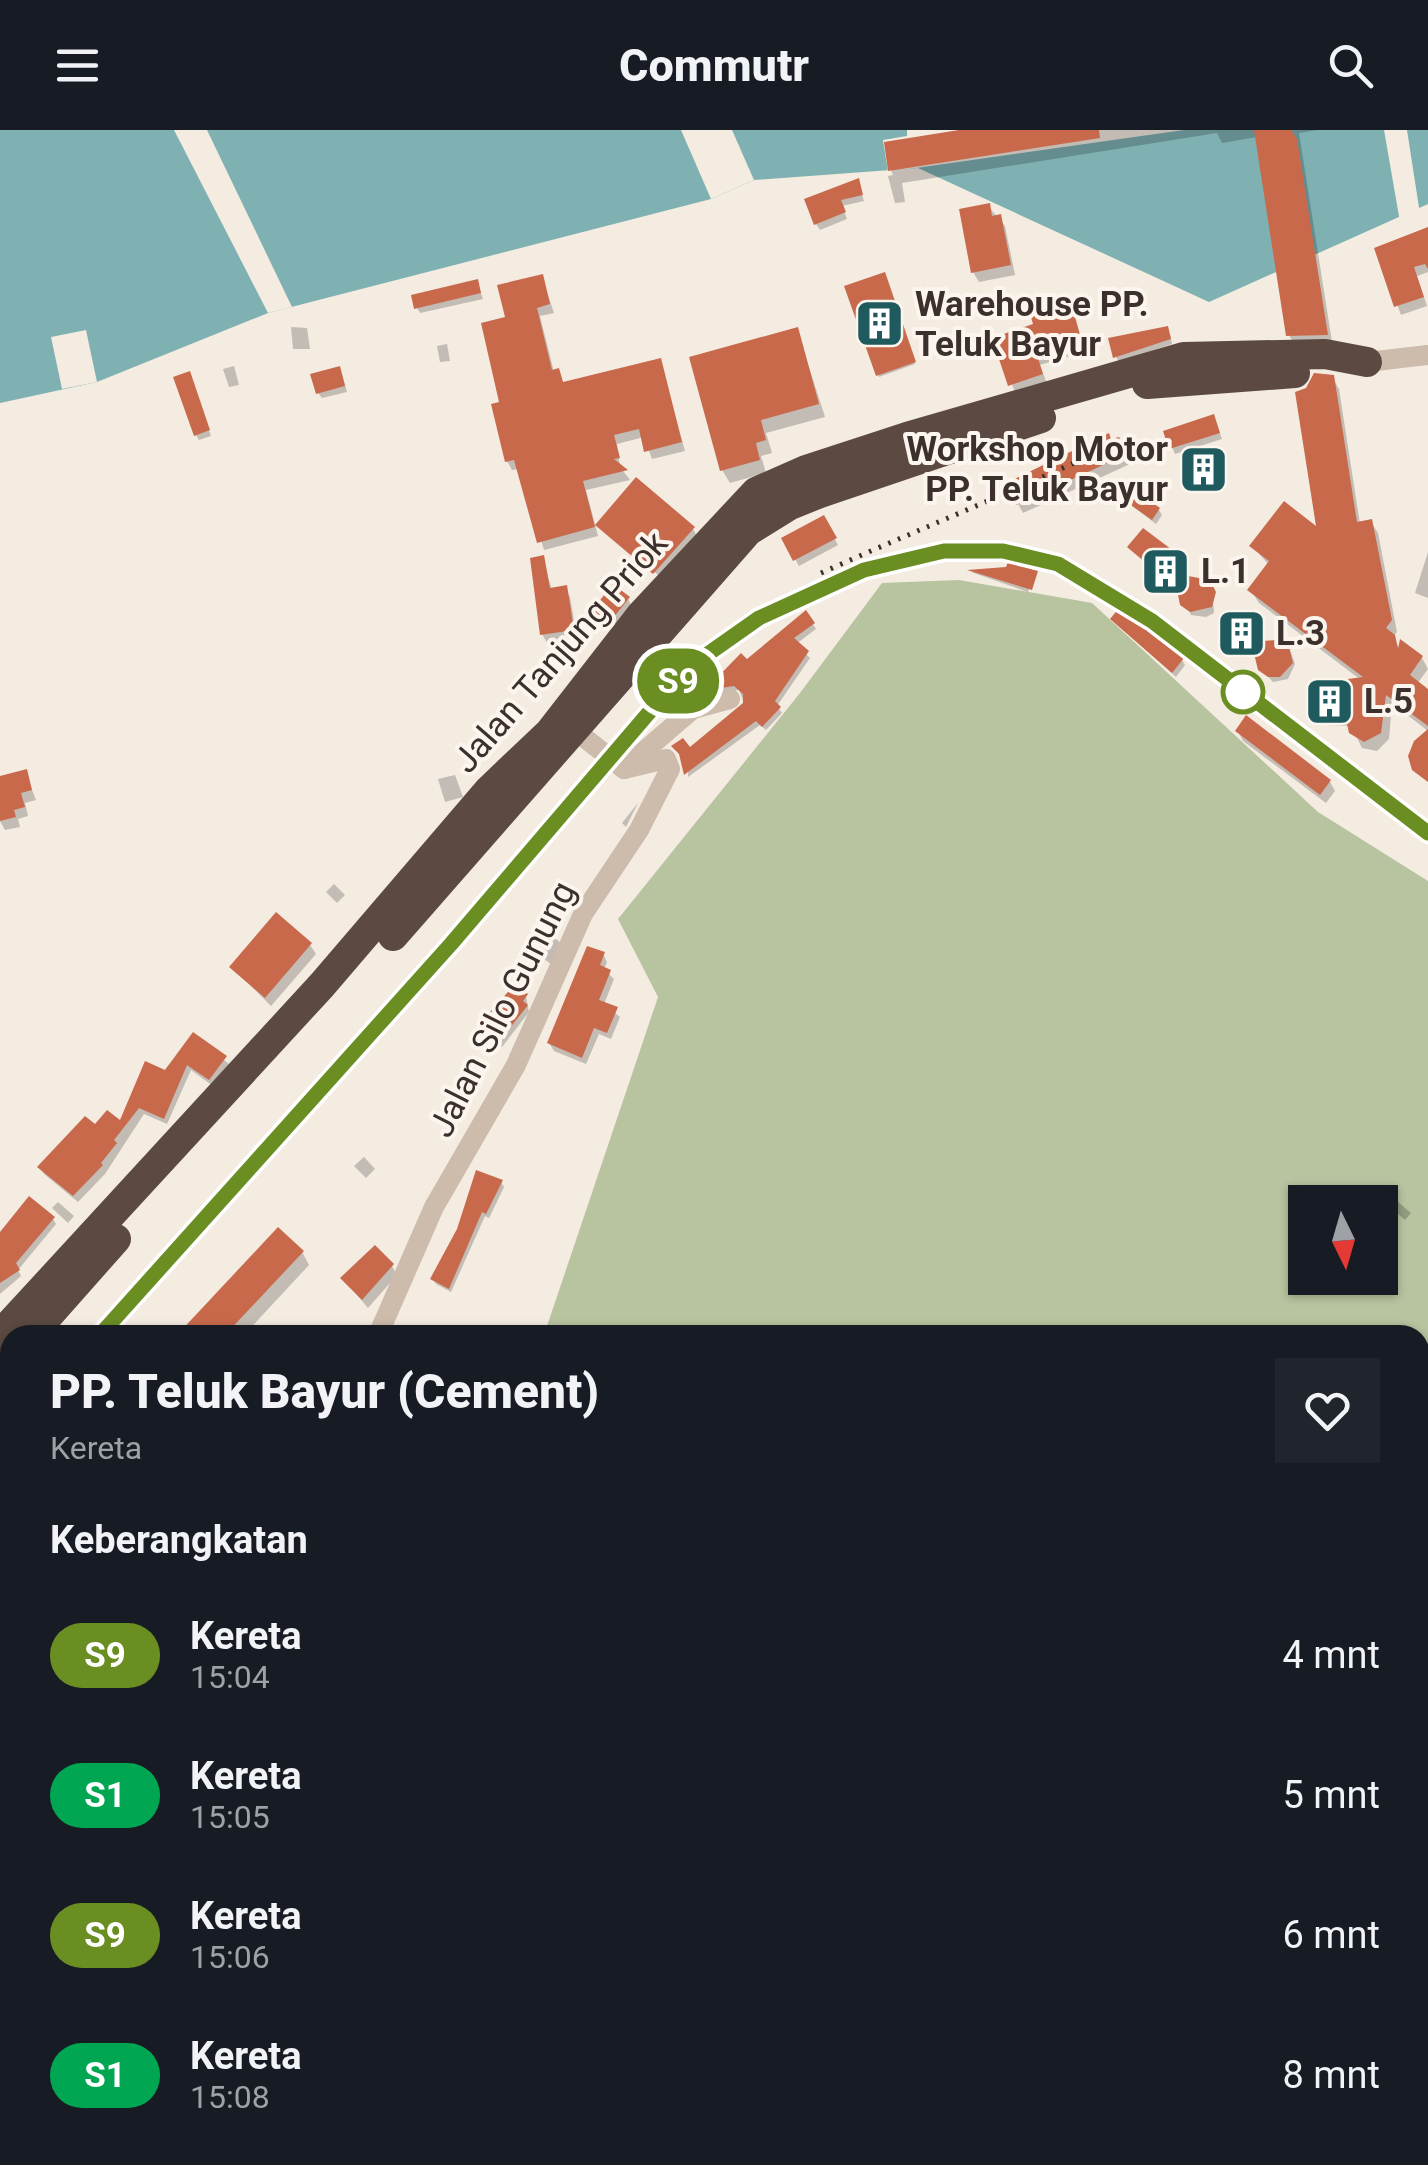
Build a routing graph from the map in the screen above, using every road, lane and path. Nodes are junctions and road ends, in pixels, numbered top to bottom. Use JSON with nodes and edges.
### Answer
{"nodes":[{"id":1,"x":1428,"y":355,"type":"edge"},
{"id":2,"x":1367,"y":362,"type":"junction"},
{"id":3,"x":730,"y":700,"type":"dead end"},
{"id":4,"x":576,"y":730,"type":"junction"},
{"id":5,"x":624,"y":769,"type":"junction"},
{"id":6,"x":10,"y":1325,"type":"edge"},
{"id":7,"x":40,"y":1325,"type":"edge"},
{"id":8,"x":382,"y":1325,"type":"edge"}],
"edges":[{"from":1,"to":2,"type":"street","name":"Jalan Tanjung Priok"},
{"from":2,"to":4,"type":"highway","name":"Jalan Tanjung Priok"},
{"from":2,"to":6,"type":"highway","name":"Jalan Tanjung Priok"},
{"from":3,"to":5,"type":"street"},
{"from":4,"to":5,"type":"street"},
{"from":4,"to":7,"type":"highway","name":"Jalan Tanjung Priok"},
{"from":5,"to":8,"type":"street","name":"Jalan Silo Gunung"}]}
